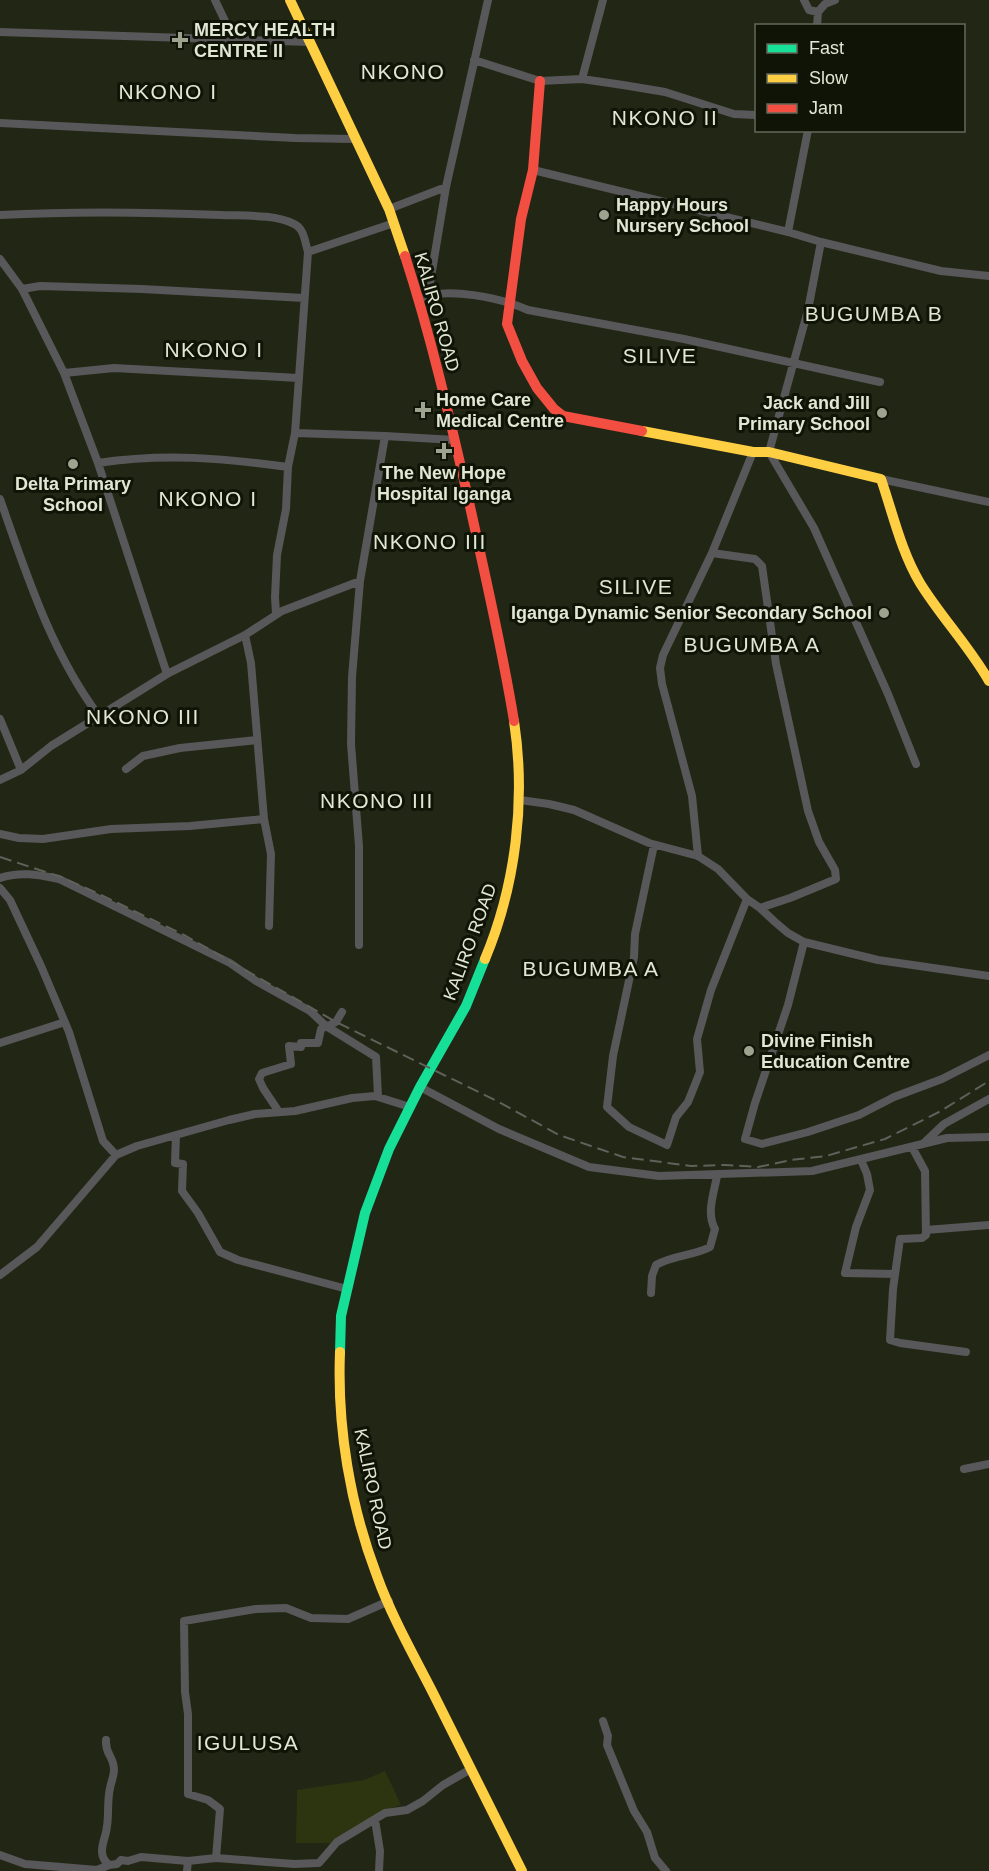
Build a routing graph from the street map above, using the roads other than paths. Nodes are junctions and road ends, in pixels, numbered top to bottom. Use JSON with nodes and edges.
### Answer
{"nodes":[{"id":1,"x":215,"y":0,"type":"edge"},
{"id":2,"x":290,"y":0,"type":"edge"},
{"id":3,"x":489,"y":0,"type":"edge"},
{"id":4,"x":603,"y":0,"type":"edge"},
{"id":5,"x":804,"y":0,"type":"edge"},
{"id":6,"x":835,"y":0,"type":"edge"},
{"id":7,"x":818,"y":12,"type":"junction"},
{"id":8,"x":817,"y":24,"type":"edge"},
{"id":9,"x":0,"y":32,"type":"edge"},
{"id":10,"x":234,"y":40,"type":"junction"},
{"id":11,"x":310,"y":42,"type":"junction"},
{"id":12,"x":474,"y":60,"type":"junction"},
{"id":13,"x":582,"y":79,"type":"junction"},
{"id":14,"x":540,"y":81,"type":"junction"},
{"id":15,"x":755,"y":116,"type":"edge"},
{"id":16,"x":0,"y":123,"type":"edge"},
{"id":17,"x":808,"y":132,"type":"edge"},
{"id":18,"x":354,"y":138,"type":"junction"},
{"id":19,"x":532,"y":170,"type":"junction"},
{"id":20,"x":446,"y":187,"type":"junction"},
{"id":21,"x":388,"y":209,"type":"junction"},
{"id":22,"x":0,"y":215,"type":"edge"},
{"id":23,"x":394,"y":223,"type":"junction"},
{"id":24,"x":788,"y":232,"type":"junction"},
{"id":25,"x":821,"y":243,"type":"junction"},
{"id":26,"x":308,"y":252,"type":"junction"},
{"id":27,"x":0,"y":259,"type":"edge"},
{"id":28,"x":989,"y":276,"type":"edge"},
{"id":29,"x":22,"y":289,"type":"junction"},
{"id":30,"x":423,"y":297,"type":"junction"},
{"id":31,"x":304,"y":298,"type":"junction"},
{"id":32,"x":509,"y":302,"type":"junction"},
{"id":33,"x":795,"y":363,"type":"junction"},
{"id":34,"x":64,"y":373,"type":"junction"},
{"id":35,"x":298,"y":378,"type":"junction"},
{"id":36,"x":880,"y":382,"type":"dead end"},
{"id":37,"x":295,"y":433,"type":"junction"},
{"id":38,"x":385,"y":436,"type":"junction"},
{"id":39,"x":454,"y":440,"type":"junction"},
{"id":40,"x":753,"y":452,"type":"junction"},
{"id":41,"x":770,"y":452,"type":"junction"},
{"id":42,"x":98,"y":463,"type":"junction"},
{"id":43,"x":288,"y":467,"type":"junction"},
{"id":44,"x":880,"y":478,"type":"junction"},
{"id":45,"x":0,"y":499,"type":"edge"},
{"id":46,"x":989,"y":502,"type":"edge"},
{"id":47,"x":712,"y":553,"type":"junction"},
{"id":48,"x":360,"y":581,"type":"junction"},
{"id":49,"x":276,"y":614,"type":"junction"},
{"id":50,"x":245,"y":634,"type":"junction"},
{"id":51,"x":167,"y":674,"type":"junction"},
{"id":52,"x":989,"y":681,"type":"edge"},
{"id":53,"x":99,"y":716,"type":"junction"},
{"id":54,"x":0,"y":719,"type":"edge"},
{"id":55,"x":257,"y":741,"type":"junction"},
{"id":56,"x":916,"y":764,"type":"dead end"},
{"id":57,"x":126,"y":769,"type":"dead end"},
{"id":58,"x":21,"y":770,"type":"junction"},
{"id":59,"x":0,"y":780,"type":"edge"},
{"id":60,"x":520,"y":800,"type":"junction"},
{"id":61,"x":264,"y":819,"type":"junction"},
{"id":62,"x":0,"y":834,"type":"edge"},
{"id":63,"x":654,"y":844,"type":"junction"},
{"id":64,"x":698,"y":856,"type":"junction"},
{"id":65,"x":0,"y":878,"type":"edge"},
{"id":66,"x":0,"y":888,"type":"edge"},
{"id":67,"x":747,"y":899,"type":"junction"},
{"id":68,"x":760,"y":908,"type":"junction"},
{"id":69,"x":269,"y":926,"type":"dead end"},
{"id":70,"x":804,"y":942,"type":"junction"},
{"id":71,"x":359,"y":945,"type":"dead end"},
{"id":72,"x":989,"y":976,"type":"edge"},
{"id":73,"x":342,"y":1012,"type":"dead end"},
{"id":74,"x":65,"y":1022,"type":"junction"},
{"id":75,"x":326,"y":1026,"type":"junction"},
{"id":76,"x":0,"y":1043,"type":"edge"},
{"id":77,"x":989,"y":1055,"type":"edge"},
{"id":78,"x":420,"y":1088,"type":"junction"},
{"id":79,"x":378,"y":1096,"type":"junction"},
{"id":80,"x":989,"y":1099,"type":"edge"},
{"id":81,"x":410,"y":1107,"type":"junction"},
{"id":82,"x":279,"y":1112,"type":"junction"},
{"id":83,"x":176,"y":1136,"type":"junction"},
{"id":84,"x":989,"y":1137,"type":"edge"},
{"id":85,"x":922,"y":1144,"type":"junction"},
{"id":86,"x":912,"y":1147,"type":"junction"},
{"id":87,"x":116,"y":1155,"type":"junction"},
{"id":88,"x":861,"y":1160,"type":"junction"},
{"id":89,"x":717,"y":1176,"type":"junction"},
{"id":90,"x":989,"y":1225,"type":"edge"},
{"id":91,"x":926,"y":1230,"type":"junction"},
{"id":92,"x":895,"y":1274,"type":"junction"},
{"id":93,"x":0,"y":1275,"type":"edge"},
{"id":94,"x":347,"y":1288,"type":"junction"},
{"id":95,"x":651,"y":1293,"type":"dead end"},
{"id":96,"x":966,"y":1352,"type":"dead end"},
{"id":97,"x":989,"y":1464,"type":"edge"},
{"id":98,"x":964,"y":1469,"type":"dead end"},
{"id":99,"x":389,"y":1601,"type":"junction"},
{"id":100,"x":603,"y":1721,"type":"dead end"},
{"id":101,"x":106,"y":1740,"type":"dead end"},
{"id":102,"x":471,"y":1769,"type":"junction"},
{"id":103,"x":375,"y":1820,"type":"junction"},
{"id":104,"x":0,"y":1855,"type":"edge"},
{"id":105,"x":216,"y":1858,"type":"junction"},
{"id":106,"x":188,"y":1861,"type":"junction"},
{"id":107,"x":109,"y":1865,"type":"junction"},
{"id":108,"x":83,"y":1870,"type":"edge"},
{"id":109,"x":187,"y":1871,"type":"edge"},
{"id":110,"x":380,"y":1871,"type":"edge"},
{"id":111,"x":522,"y":1871,"type":"edge"},
{"id":112,"x":666,"y":1871,"type":"edge"}],
"edges":[{"from":1,"to":10,"type":"street"},
{"from":2,"to":11,"type":"main road","name":"KALIRO ROAD"},
{"from":3,"to":12,"type":"street"},
{"from":4,"to":13,"type":"street"},
{"from":5,"to":7,"type":"street"},
{"from":6,"to":7,"type":"street"},
{"from":7,"to":8,"type":"street"},
{"from":9,"to":10,"type":"street"},
{"from":10,"to":11,"type":"street"},
{"from":11,"to":18,"type":"main road","name":"KALIRO ROAD"},
{"from":12,"to":14,"type":"street"},
{"from":12,"to":20,"type":"street"},
{"from":13,"to":14,"type":"street"},
{"from":13,"to":15,"type":"street"},
{"from":14,"to":19,"type":"main road"},
{"from":16,"to":18,"type":"street"},
{"from":17,"to":24,"type":"street"},
{"from":18,"to":21,"type":"main road","name":"KALIRO ROAD"},
{"from":19,"to":24,"type":"street"},
{"from":19,"to":32,"type":"main road"},
{"from":20,"to":21,"type":"street"},
{"from":20,"to":30,"type":"street"},
{"from":21,"to":23,"type":"main road","name":"KALIRO ROAD"},
{"from":22,"to":26,"type":"street"},
{"from":23,"to":26,"type":"street"},
{"from":23,"to":30,"type":"main road","name":"KALIRO ROAD"},
{"from":24,"to":25,"type":"street"},
{"from":25,"to":28,"type":"street"},
{"from":25,"to":33,"type":"street"},
{"from":26,"to":31,"type":"street"},
{"from":27,"to":29,"type":"street"},
{"from":29,"to":31,"type":"street"},
{"from":29,"to":34,"type":"street"},
{"from":30,"to":32,"type":"street"},
{"from":30,"to":39,"type":"main road","name":"KALIRO ROAD"},
{"from":31,"to":35,"type":"street"},
{"from":32,"to":33,"type":"street"},
{"from":32,"to":40,"type":"main road"},
{"from":33,"to":36,"type":"street"},
{"from":33,"to":41,"type":"street"},
{"from":34,"to":35,"type":"street"},
{"from":34,"to":42,"type":"street"},
{"from":35,"to":37,"type":"street"},
{"from":37,"to":38,"type":"street"},
{"from":37,"to":43,"type":"street"},
{"from":38,"to":39,"type":"street"},
{"from":38,"to":48,"type":"street"},
{"from":39,"to":60,"type":"main road","name":"KALIRO ROAD"},
{"from":40,"to":41,"type":"main road"},
{"from":40,"to":47,"type":"street"},
{"from":41,"to":44,"type":"main road"},
{"from":41,"to":56,"type":"street"},
{"from":42,"to":43,"type":"street"},
{"from":42,"to":51,"type":"street"},
{"from":43,"to":49,"type":"street"},
{"from":44,"to":46,"type":"street"},
{"from":44,"to":52,"type":"main road"},
{"from":45,"to":53,"type":"street"},
{"from":47,"to":64,"type":"street"},
{"from":47,"to":68,"type":"street"},
{"from":48,"to":49,"type":"street"},
{"from":48,"to":71,"type":"street"},
{"from":49,"to":50,"type":"street"},
{"from":50,"to":51,"type":"street"},
{"from":50,"to":55,"type":"street"},
{"from":51,"to":53,"type":"street"},
{"from":53,"to":58,"type":"street"},
{"from":54,"to":58,"type":"street"},
{"from":55,"to":57,"type":"street"},
{"from":55,"to":61,"type":"street"},
{"from":58,"to":59,"type":"street"},
{"from":60,"to":63,"type":"street"},
{"from":60,"to":78,"type":"main road","name":"KALIRO ROAD"},
{"from":61,"to":62,"type":"street"},
{"from":61,"to":69,"type":"street"},
{"from":63,"to":64,"type":"street"},
{"from":63,"to":67,"type":"street"},
{"from":64,"to":67,"type":"street"},
{"from":65,"to":75,"type":"street"},
{"from":66,"to":74,"type":"street"},
{"from":67,"to":68,"type":"street"},
{"from":68,"to":70,"type":"street"},
{"from":70,"to":72,"type":"street"},
{"from":70,"to":77,"type":"street"},
{"from":73,"to":75,"type":"street"},
{"from":74,"to":76,"type":"street"},
{"from":74,"to":87,"type":"street"},
{"from":75,"to":79,"type":"street"},
{"from":75,"to":82,"type":"street"},
{"from":78,"to":81,"type":"main road","name":"KALIRO ROAD"},
{"from":78,"to":89,"type":"street"},
{"from":79,"to":81,"type":"street"},
{"from":79,"to":82,"type":"street"},
{"from":80,"to":85,"type":"street"},
{"from":81,"to":94,"type":"main road","name":"KALIRO ROAD"},
{"from":82,"to":83,"type":"street"},
{"from":83,"to":87,"type":"street"},
{"from":83,"to":94,"type":"street"},
{"from":84,"to":85,"type":"street"},
{"from":85,"to":86,"type":"street"},
{"from":86,"to":88,"type":"street"},
{"from":86,"to":91,"type":"street"},
{"from":87,"to":93,"type":"street"},
{"from":88,"to":89,"type":"street"},
{"from":88,"to":92,"type":"street"},
{"from":89,"to":95,"type":"street"},
{"from":90,"to":91,"type":"street"},
{"from":91,"to":92,"type":"street"},
{"from":92,"to":96,"type":"street"},
{"from":94,"to":99,"type":"main road","name":"KALIRO ROAD"},
{"from":97,"to":98,"type":"street"},
{"from":99,"to":102,"type":"main road","name":"KALIRO ROAD"},
{"from":99,"to":105,"type":"street"},
{"from":100,"to":112,"type":"street"},
{"from":101,"to":107,"type":"street"},
{"from":102,"to":103,"type":"street"},
{"from":102,"to":111,"type":"main road","name":"KALIRO ROAD"},
{"from":103,"to":105,"type":"street"},
{"from":103,"to":110,"type":"street"},
{"from":104,"to":108,"type":"street"},
{"from":105,"to":106,"type":"street"},
{"from":106,"to":107,"type":"street"},
{"from":106,"to":109,"type":"street"},
{"from":107,"to":108,"type":"street"}]}
